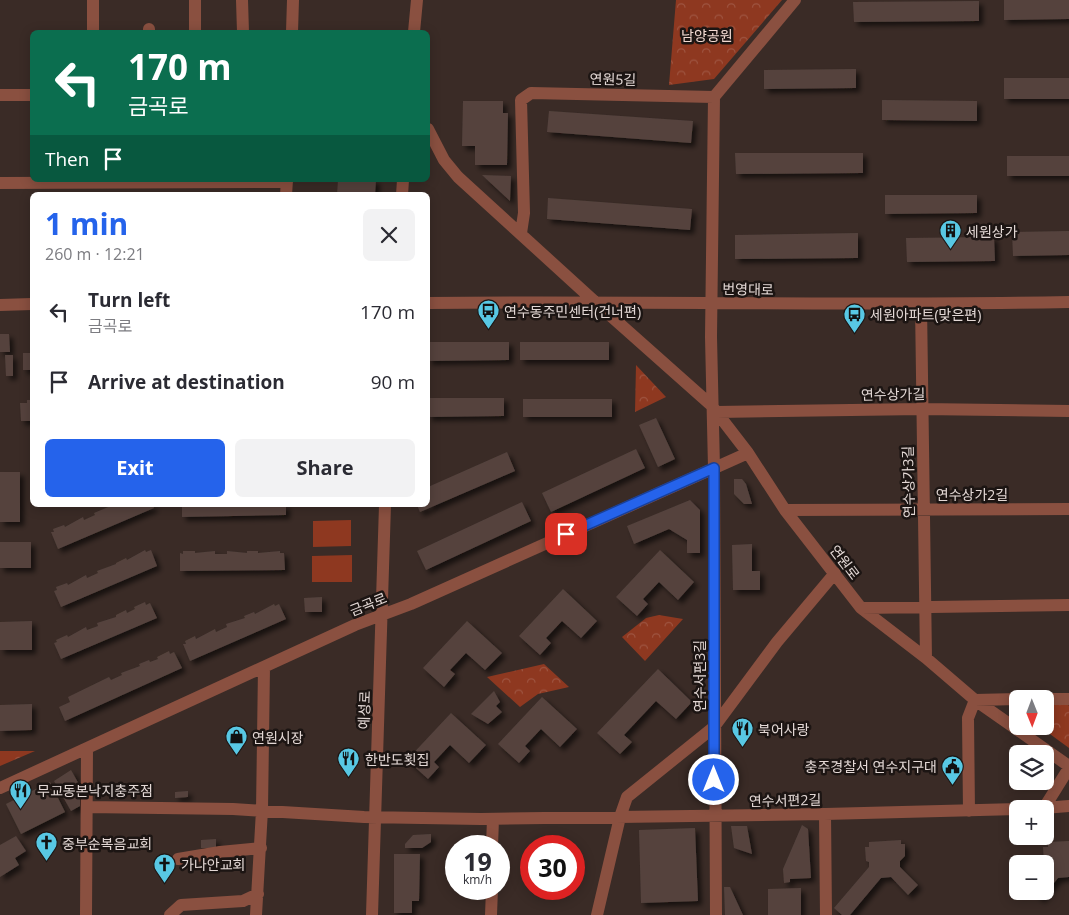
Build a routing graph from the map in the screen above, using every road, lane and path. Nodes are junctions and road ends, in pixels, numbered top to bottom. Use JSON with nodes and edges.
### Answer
{"nodes":[{"id":1,"x":93,"y":0,"type":"edge"},
{"id":2,"x":195,"y":0,"type":"edge"},
{"id":3,"x":242,"y":0,"type":"edge"},
{"id":4,"x":293,"y":0,"type":"edge"},
{"id":5,"x":417,"y":0,"type":"edge"},
{"id":6,"x":795,"y":0,"type":"edge"},
{"id":7,"x":93,"y":30,"type":"edge"},
{"id":8,"x":195,"y":30,"type":"edge"},
{"id":9,"x":242,"y":30,"type":"edge"},
{"id":10,"x":292,"y":30,"type":"edge"},
{"id":11,"x":414,"y":30,"type":"edge"},
{"id":12,"x":30,"y":95,"type":"edge"},
{"id":13,"x":0,"y":96,"type":"edge"},
{"id":14,"x":714,"y":97,"type":"junction"},
{"id":15,"x":430,"y":133,"type":"edge"},
{"id":16,"x":61,"y":182,"type":"edge"},
{"id":17,"x":131,"y":182,"type":"edge"},
{"id":18,"x":0,"y":184,"type":"edge"},
{"id":19,"x":286,"y":186,"type":"edge"},
{"id":20,"x":521,"y":233,"type":"junction"},
{"id":21,"x":430,"y":302,"type":"edge"},
{"id":22,"x":594,"y":302,"type":"junction"},
{"id":23,"x":1069,"y":302,"type":"edge"},
{"id":24,"x":713,"y":303,"type":"junction"},
{"id":25,"x":30,"y":304,"type":"edge"},
{"id":26,"x":0,"y":305,"type":"edge"},
{"id":27,"x":921,"y":305,"type":"junction"},
{"id":28,"x":714,"y":408,"type":"junction"},
{"id":29,"x":922,"y":409,"type":"junction"},
{"id":30,"x":1069,"y":411,"type":"edge"},
{"id":31,"x":748,"y":453,"type":"junction"},
{"id":32,"x":714,"y":468,"type":"junction"},
{"id":33,"x":385,"y":507,"type":"edge"},
{"id":34,"x":924,"y":509,"type":"junction"},
{"id":35,"x":1069,"y":509,"type":"edge"},
{"id":36,"x":785,"y":510,"type":"junction"},
{"id":37,"x":835,"y":573,"type":"junction"},
{"id":38,"x":1069,"y":604,"type":"edge"},
{"id":39,"x":860,"y":608,"type":"junction"},
{"id":40,"x":926,"y":608,"type":"junction"},
{"id":41,"x":382,"y":614,"type":"junction"},
{"id":42,"x":926,"y":658,"type":"junction"},
{"id":43,"x":264,"y":667,"type":"junction"},
{"id":44,"x":1009,"y":699,"type":"edge"},
{"id":45,"x":1054,"y":699,"type":"edge"},
{"id":46,"x":1069,"y":699,"type":"edge"},
{"id":47,"x":975,"y":700,"type":"junction"},
{"id":48,"x":714,"y":726,"type":"junction"},
{"id":49,"x":87,"y":749,"type":"junction"},
{"id":50,"x":1069,"y":767,"type":"edge"},
{"id":51,"x":0,"y":788,"type":"edge"},
{"id":52,"x":1049,"y":800,"type":"edge"},
{"id":53,"x":1069,"y":806,"type":"edge"},
{"id":54,"x":87,"y":807,"type":"junction"},
{"id":55,"x":1054,"y":807,"type":"edge"},
{"id":56,"x":262,"y":810,"type":"junction"},
{"id":57,"x":1009,"y":810,"type":"edge"},
{"id":58,"x":969,"y":812,"type":"junction"},
{"id":59,"x":825,"y":814,"type":"junction"},
{"id":60,"x":714,"y":816,"type":"junction"},
{"id":61,"x":620,"y":817,"type":"junction"},
{"id":62,"x":376,"y":818,"type":"junction"},
{"id":63,"x":493,"y":819,"type":"junction"},
{"id":64,"x":492,"y":835,"type":"edge"},
{"id":65,"x":261,"y":848,"type":"junction"},
{"id":66,"x":178,"y":859,"type":"dead end"},
{"id":67,"x":258,"y":894,"type":"junction"},
{"id":68,"x":492,"y":900,"type":"edge"},
{"id":69,"x":86,"y":915,"type":"edge"},
{"id":70,"x":170,"y":915,"type":"edge"},
{"id":71,"x":256,"y":915,"type":"edge"},
{"id":72,"x":372,"y":915,"type":"edge"},
{"id":73,"x":491,"y":915,"type":"edge"},
{"id":74,"x":597,"y":915,"type":"edge"},
{"id":75,"x":716,"y":915,"type":"edge"},
{"id":76,"x":826,"y":915,"type":"edge"}],
"edges":[{"from":1,"to":7,"type":"street"},
{"from":2,"to":8,"type":"street"},
{"from":3,"to":9,"type":"street"},
{"from":4,"to":10,"type":"street"},
{"from":5,"to":11,"type":"street"},
{"from":6,"to":14,"type":"street"},
{"from":12,"to":13,"type":"street"},
{"from":14,"to":20,"type":"street","name":"연원5길"},
{"from":14,"to":24,"type":"street"},
{"from":15,"to":20,"type":"street"},
{"from":16,"to":18,"type":"street"},
{"from":17,"to":19,"type":"street"},
{"from":20,"to":22,"type":"street"},
{"from":21,"to":22,"type":"street","name":"번영대로"},
{"from":22,"to":24,"type":"street","name":"번영대로"},
{"from":22,"to":28,"type":"street","name":"연원로"},
{"from":23,"to":27,"type":"street","name":"번영대로"},
{"from":24,"to":27,"type":"street","name":"번영대로"},
{"from":24,"to":28,"type":"street"},
{"from":25,"to":26,"type":"street"},
{"from":27,"to":29,"type":"street","name":"연수상가3길"},
{"from":28,"to":29,"type":"street","name":"연수상가길"},
{"from":28,"to":31,"type":"street","name":"연원로"},
{"from":28,"to":32,"type":"street","name":"연수서편3길"},
{"from":29,"to":30,"type":"street","name":"연수상가길"},
{"from":29,"to":34,"type":"street","name":"연수상가3길"},
{"from":31,"to":32,"type":"street","name":"금곡로"},
{"from":31,"to":36,"type":"street","name":"연원로"},
{"from":32,"to":41,"type":"street","name":"금곡로"},
{"from":32,"to":48,"type":"street","name":"연수서편3길"},
{"from":33,"to":41,"type":"street","name":"예성로"},
{"from":34,"to":35,"type":"street","name":"연수상가2길"},
{"from":34,"to":36,"type":"street","name":"연수상가2길"},
{"from":34,"to":40,"type":"street","name":"연수상가3길"},
{"from":36,"to":37,"type":"street","name":"연원로"},
{"from":37,"to":39,"type":"street","name":"연원로"},
{"from":37,"to":48,"type":"street"},
{"from":38,"to":40,"type":"street"},
{"from":39,"to":40,"type":"street"},
{"from":39,"to":42,"type":"street","name":"연원로"},
{"from":40,"to":42,"type":"street","name":"연수상가3길"},
{"from":41,"to":43,"type":"street","name":"금곡로"},
{"from":41,"to":62,"type":"street","name":"예성로"},
{"from":42,"to":47,"type":"street","name":"연원로"},
{"from":43,"to":49,"type":"street","name":"금곡로"},
{"from":43,"to":56,"type":"street"},
{"from":44,"to":47,"type":"street"},
{"from":45,"to":46,"type":"street"},
{"from":47,"to":50,"type":"street","name":"연원로"},
{"from":47,"to":58,"type":"street"},
{"from":48,"to":60,"type":"street","name":"연수서편3길"},
{"from":48,"to":61,"type":"street"},
{"from":49,"to":51,"type":"street","name":"금곡로"},
{"from":49,"to":54,"type":"street"},
{"from":50,"to":52,"type":"street"},
{"from":53,"to":55,"type":"street"},
{"from":54,"to":56,"type":"street","name":"연수서편2길"},
{"from":54,"to":69,"type":"street"},
{"from":56,"to":62,"type":"street","name":"연수서편2길"},
{"from":56,"to":65,"type":"street"},
{"from":57,"to":58,"type":"street","name":"연수서편2길"},
{"from":58,"to":59,"type":"street","name":"연수서편2길"},
{"from":59,"to":60,"type":"street","name":"연수서편2길"},
{"from":59,"to":76,"type":"street"},
{"from":60,"to":61,"type":"street","name":"연수서편2길"},
{"from":60,"to":75,"type":"street","name":"연수서편3길"},
{"from":61,"to":63,"type":"street","name":"연수서편2길"},
{"from":61,"to":74,"type":"street"},
{"from":62,"to":63,"type":"street","name":"연수서편2길"},
{"from":62,"to":72,"type":"street","name":"예성로"},
{"from":63,"to":64,"type":"street"},
{"from":65,"to":66,"type":"street"},
{"from":65,"to":67,"type":"street"},
{"from":67,"to":70,"type":"street"},
{"from":67,"to":71,"type":"street"},
{"from":68,"to":73,"type":"street"}]}
